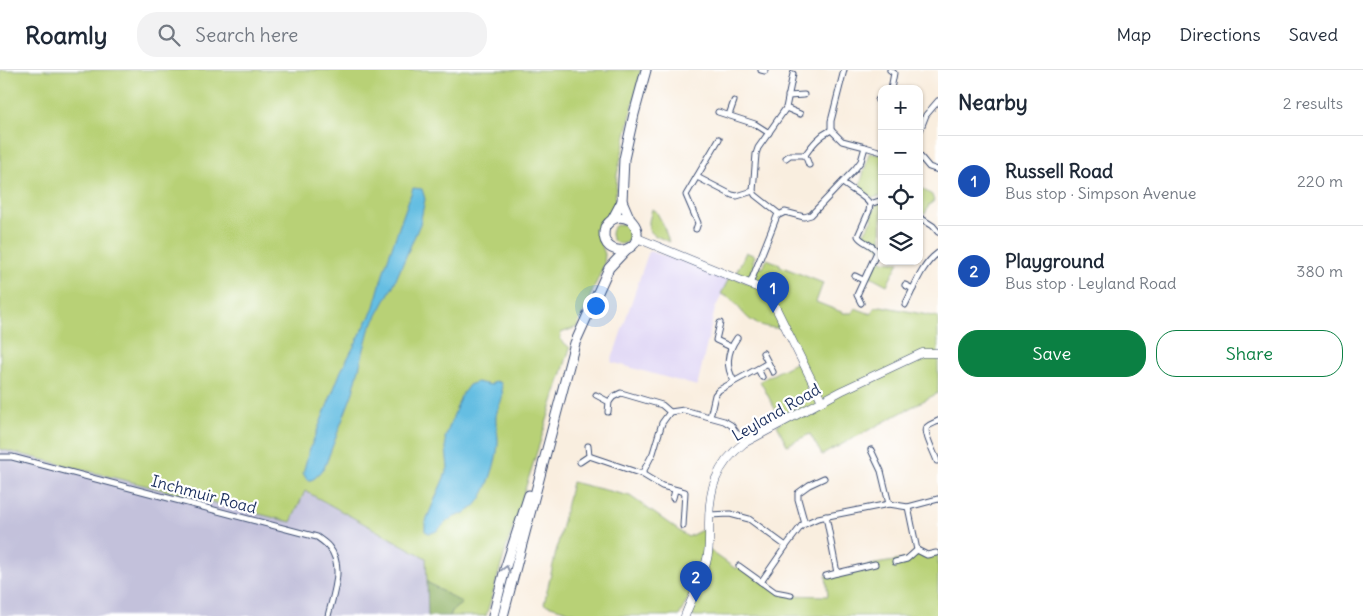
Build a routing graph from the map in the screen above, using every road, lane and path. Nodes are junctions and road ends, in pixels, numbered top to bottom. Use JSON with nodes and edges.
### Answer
{"nodes":[{"id":1,"x":646,"y":70,"type":"edge"},
{"id":2,"x":844,"y":70,"type":"edge"},
{"id":3,"x":890,"y":70,"type":"edge"},
{"id":4,"x":793,"y":74,"type":"dead end"},
{"id":5,"x":892,"y":85,"type":"edge"},
{"id":6,"x":804,"y":95,"type":"dead end"},
{"id":7,"x":788,"y":96,"type":"junction"},
{"id":8,"x":734,"y":101,"type":"dead end"},
{"id":9,"x":938,"y":101,"type":"edge"},
{"id":10,"x":786,"y":108,"type":"junction"},
{"id":11,"x":718,"y":112,"type":"dead end"},
{"id":12,"x":800,"y":114,"type":"dead end"},
{"id":13,"x":729,"y":115,"type":"junction"},
{"id":14,"x":832,"y":130,"type":"junction"},
{"id":15,"x":920,"y":130,"type":"edge"},
{"id":16,"x":769,"y":133,"type":"junction"},
{"id":17,"x":719,"y":139,"type":"dead end"},
{"id":18,"x":865,"y":147,"type":"junction"},
{"id":19,"x":878,"y":151,"type":"edge"},
{"id":20,"x":805,"y":155,"type":"junction"},
{"id":21,"x":786,"y":158,"type":"dead end"},
{"id":22,"x":923,"y":159,"type":"edge"},
{"id":23,"x":809,"y":165,"type":"dead end"},
{"id":24,"x":938,"y":170,"type":"edge"},
{"id":25,"x":697,"y":176,"type":"junction"},
{"id":26,"x":843,"y":183,"type":"junction"},
{"id":27,"x":752,"y":191,"type":"junction"},
{"id":28,"x":622,"y":201,"type":"junction"},
{"id":29,"x":878,"y":201,"type":"edge"},
{"id":30,"x":870,"y":204,"type":"junction"},
{"id":31,"x":779,"y":214,"type":"junction"},
{"id":32,"x":613,"y":218,"type":"junction"},
{"id":33,"x":923,"y":219,"type":"edge"},
{"id":34,"x":630,"y":220,"type":"junction"},
{"id":35,"x":696,"y":228,"type":"dead end"},
{"id":36,"x":938,"y":230,"type":"edge"},
{"id":37,"x":637,"y":238,"type":"junction"},
{"id":38,"x":611,"y":248,"type":"junction"},
{"id":39,"x":626,"y":250,"type":"junction"},
{"id":40,"x":938,"y":254,"type":"edge"},
{"id":41,"x":609,"y":268,"type":"junction"},
{"id":42,"x":855,"y":276,"type":"dead end"},
{"id":43,"x":863,"y":280,"type":"junction"},
{"id":44,"x":750,"y":284,"type":"junction"},
{"id":45,"x":905,"y":285,"type":"dead end"},
{"id":46,"x":913,"y":289,"type":"junction"},
{"id":47,"x":861,"y":303,"type":"dead end"},
{"id":48,"x":905,"y":305,"type":"dead end"},
{"id":49,"x":720,"y":323,"type":"dead end"},
{"id":50,"x":737,"y":338,"type":"dead end"},
{"id":51,"x":730,"y":347,"type":"junction"},
{"id":52,"x":763,"y":353,"type":"dead end"},
{"id":53,"x":938,"y":353,"type":"edge"},
{"id":54,"x":768,"y":363,"type":"junction"},
{"id":55,"x":758,"y":369,"type":"junction"},
{"id":56,"x":773,"y":372,"type":"dead end"},
{"id":57,"x":762,"y":377,"type":"dead end"},
{"id":58,"x":734,"y":381,"type":"junction"},
{"id":59,"x":596,"y":395,"type":"dead end"},
{"id":60,"x":822,"y":401,"type":"junction"},
{"id":61,"x":609,"y":402,"type":"junction"},
{"id":62,"x":608,"y":412,"type":"dead end"},
{"id":63,"x":670,"y":412,"type":"junction"},
{"id":64,"x":710,"y":416,"type":"junction"},
{"id":65,"x":938,"y":421,"type":"edge"},
{"id":66,"x":550,"y":435,"type":"junction"},
{"id":67,"x":744,"y":443,"type":"junction"},
{"id":68,"x":588,"y":446,"type":"dead end"},
{"id":69,"x":871,"y":450,"type":"dead end"},
{"id":70,"x":936,"y":450,"type":"edge"},
{"id":71,"x":590,"y":456,"type":"junction"},
{"id":72,"x":874,"y":456,"type":"junction"},
{"id":73,"x":0,"y":457,"type":"edge"},
{"id":74,"x":868,"y":459,"type":"dead end"},
{"id":75,"x":937,"y":461,"type":"edge"},
{"id":76,"x":580,"y":462,"type":"dead end"},
{"id":77,"x":642,"y":474,"type":"junction"},
{"id":78,"x":824,"y":478,"type":"dead end"},
{"id":79,"x":675,"y":490,"type":"junction"},
{"id":80,"x":673,"y":498,"type":"dead end"},
{"id":81,"x":938,"y":499,"type":"edge"},
{"id":82,"x":889,"y":504,"type":"junction"},
{"id":83,"x":908,"y":507,"type":"junction"},
{"id":84,"x":709,"y":515,"type":"junction"},
{"id":85,"x":826,"y":516,"type":"junction"},
{"id":86,"x":805,"y":524,"type":"junction"},
{"id":87,"x":683,"y":526,"type":"dead end"},
{"id":88,"x":786,"y":546,"type":"junction"},
{"id":89,"x":917,"y":550,"type":"junction"},
{"id":90,"x":936,"y":553,"type":"dead end"},
{"id":91,"x":895,"y":562,"type":"dead end"},
{"id":92,"x":875,"y":564,"type":"dead end"},
{"id":93,"x":739,"y":566,"type":"dead end"},
{"id":94,"x":837,"y":573,"type":"junction"},
{"id":95,"x":826,"y":576,"type":"dead end"},
{"id":96,"x":761,"y":582,"type":"junction"},
{"id":97,"x":791,"y":595,"type":"dead end"},
{"id":98,"x":328,"y":616,"type":"edge"},
{"id":99,"x":493,"y":616,"type":"edge"},
{"id":100,"x":503,"y":616,"type":"edge"},
{"id":101,"x":685,"y":616,"type":"edge"}],
"edges":[{"from":1,"to":28,"type":"main road"},
{"from":2,"to":14,"type":"street"},
{"from":3,"to":5,"type":"street"},
{"from":4,"to":7,"type":"street"},
{"from":6,"to":7,"type":"street"},
{"from":7,"to":10,"type":"street"},
{"from":8,"to":13,"type":"street"},
{"from":9,"to":15,"type":"street"},
{"from":10,"to":12,"type":"street"},
{"from":10,"to":16,"type":"street"},
{"from":11,"to":13,"type":"street"},
{"from":13,"to":16,"type":"street"},
{"from":14,"to":18,"type":"street"},
{"from":14,"to":20,"type":"street"},
{"from":16,"to":27,"type":"street"},
{"from":17,"to":25,"type":"street"},
{"from":18,"to":19,"type":"street"},
{"from":18,"to":26,"type":"street"},
{"from":20,"to":21,"type":"street"},
{"from":20,"to":23,"type":"street"},
{"from":22,"to":24,"type":"street"},
{"from":25,"to":27,"type":"street"},
{"from":25,"to":35,"type":"street"},
{"from":26,"to":30,"type":"street"},
{"from":26,"to":31,"type":"street"},
{"from":27,"to":31,"type":"street"},
{"from":28,"to":32,"type":"main road"},
{"from":28,"to":34,"type":"main road"},
{"from":29,"to":30,"type":"street"},
{"from":30,"to":43,"type":"street"},
{"from":31,"to":44,"type":"street"},
{"from":32,"to":34,"type":"main road"},
{"from":32,"to":38,"type":"main road"},
{"from":33,"to":36,"type":"street"},
{"from":34,"to":37,"type":"main road"},
{"from":37,"to":39,"type":"main road"},
{"from":37,"to":44,"type":"street"},
{"from":38,"to":39,"type":"main road"},
{"from":38,"to":41,"type":"main road"},
{"from":39,"to":41,"type":"main road"},
{"from":40,"to":46,"type":"street"},
{"from":41,"to":66,"type":"main road"},
{"from":42,"to":43,"type":"street"},
{"from":43,"to":47,"type":"street"},
{"from":44,"to":60,"type":"street"},
{"from":45,"to":46,"type":"street"},
{"from":46,"to":48,"type":"street"},
{"from":49,"to":51,"type":"street"},
{"from":50,"to":51,"type":"street"},
{"from":51,"to":58,"type":"street"},
{"from":52,"to":54,"type":"street"},
{"from":53,"to":60,"type":"street","name":"Leyland Road"},
{"from":54,"to":55,"type":"street"},
{"from":54,"to":56,"type":"street"},
{"from":55,"to":57,"type":"street"},
{"from":55,"to":58,"type":"street"},
{"from":58,"to":64,"type":"street"},
{"from":59,"to":61,"type":"street"},
{"from":60,"to":67,"type":"street","name":"Leyland Road"},
{"from":61,"to":62,"type":"street"},
{"from":61,"to":63,"type":"street"},
{"from":63,"to":64,"type":"street"},
{"from":63,"to":77,"type":"street"},
{"from":64,"to":67,"type":"street"},
{"from":65,"to":70,"type":"street"},
{"from":99,"to":66,"type":"main road","one_way":true},
{"from":66,"to":100,"type":"main road"},
{"from":67,"to":84,"type":"street","name":"Leyland Road"},
{"from":68,"to":71,"type":"street"},
{"from":69,"to":72,"type":"street"},
{"from":70,"to":75,"type":"street"},
{"from":71,"to":76,"type":"street"},
{"from":71,"to":77,"type":"street"},
{"from":72,"to":74,"type":"street"},
{"from":72,"to":82,"type":"street"},
{"from":73,"to":98,"type":"street","name":"Inchmuir Road"},
{"from":77,"to":79,"type":"street"},
{"from":78,"to":86,"type":"street"},
{"from":79,"to":80,"type":"street"},
{"from":79,"to":87,"type":"street"},
{"from":81,"to":83,"type":"street"},
{"from":82,"to":83,"type":"street"},
{"from":82,"to":85,"type":"street"},
{"from":83,"to":89,"type":"street"},
{"from":84,"to":88,"type":"street"},
{"from":84,"to":101,"type":"street","name":"Leyland Road"},
{"from":85,"to":86,"type":"street"},
{"from":85,"to":94,"type":"street"},
{"from":86,"to":88,"type":"street"},
{"from":88,"to":96,"type":"street"},
{"from":89,"to":90,"type":"street"},
{"from":89,"to":91,"type":"street"},
{"from":92,"to":94,"type":"street"},
{"from":93,"to":96,"type":"street"},
{"from":94,"to":95,"type":"street"},
{"from":96,"to":97,"type":"street"}]}
